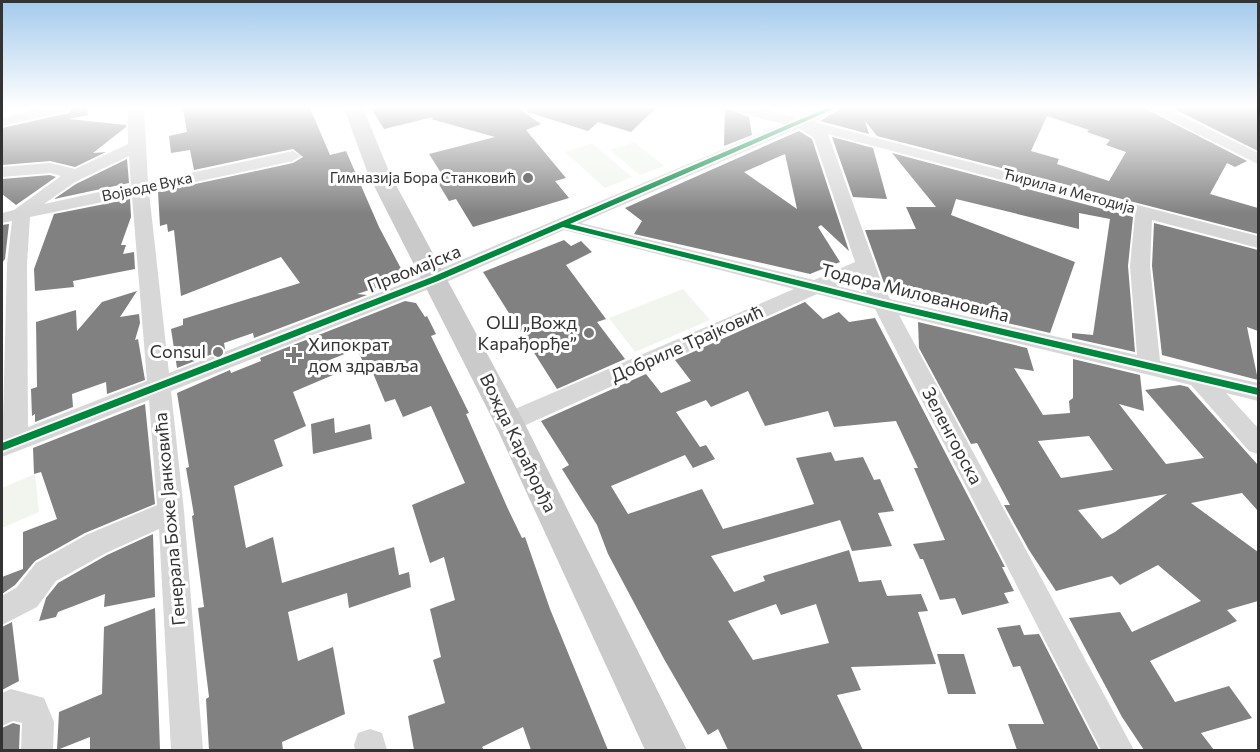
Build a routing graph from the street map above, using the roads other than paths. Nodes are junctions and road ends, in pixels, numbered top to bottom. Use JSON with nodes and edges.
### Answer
{"nodes":[{"id":1,"x":365,"y":143,"type":"edge"},
{"id":2,"x":751,"y":143,"type":"edge"},
{"id":3,"x":824,"y":143,"type":"edge"},
{"id":4,"x":881,"y":143,"type":"edge"},
{"id":5,"x":1225,"y":143,"type":"edge"},
{"id":6,"x":136,"y":146,"type":"joint"},
{"id":7,"x":292,"y":156,"type":"dead end"},
{"id":8,"x":1258,"y":159,"type":"edge"},
{"id":9,"x":82,"y":171,"type":"junction"},
{"id":10,"x":2,"y":172,"type":"edge"},
{"id":11,"x":141,"y":189,"type":"junction"},
{"id":12,"x":1144,"y":211,"type":"junction"},
{"id":13,"x":12,"y":216,"type":"edge"},
{"id":14,"x":565,"y":225,"type":"junction"},
{"id":15,"x":1258,"y":242,"type":"edge"},
{"id":16,"x":864,"y":266,"type":"junction"},
{"id":17,"x":9,"y":268,"type":"edge"},
{"id":18,"x":435,"y":279,"type":"junction"},
{"id":19,"x":819,"y":286,"type":"junction"},
{"id":20,"x":883,"y":304,"type":"junction"},
{"id":21,"x":1149,"y":366,"type":"junction"},
{"id":22,"x":1198,"y":378,"type":"junction"},
{"id":23,"x":158,"y":388,"type":"junction"},
{"id":24,"x":1258,"y":392,"type":"edge"},
{"id":25,"x":509,"y":422,"type":"junction"},
{"id":26,"x":1258,"y":444,"type":"edge"},
{"id":27,"x":9,"y":445,"type":"edge"},
{"id":28,"x":171,"y":511,"type":"junction"},
{"id":29,"x":2,"y":611,"type":"edge"},
{"id":30,"x":2,"y":710,"type":"edge"},
{"id":31,"x":37,"y":750,"type":"edge"},
{"id":32,"x":187,"y":750,"type":"edge"},
{"id":33,"x":666,"y":750,"type":"edge"},
{"id":34,"x":1118,"y":750,"type":"edge"}],
"edges":[{"from":1,"to":18,"type":"main road","name":"Вожда Карађорђа"},
{"from":2,"to":14,"type":"street","name":"Првомајска"},
{"from":3,"to":16,"type":"street","name":"Зеленгорска"},
{"from":4,"to":12,"type":"street","name":"Ћирила и Методија"},
{"from":5,"to":8,"type":"street"},
{"from":6,"to":9,"type":"street"},
{"from":6,"to":11,"type":"street","name":"Генерала Боже Јанковића"},
{"from":7,"to":11,"type":"street","name":"Војводе Вука"},
{"from":9,"to":10,"type":"street"},
{"from":9,"to":13,"type":"street"},
{"from":11,"to":13,"type":"street","name":"Војводе Вука"},
{"from":11,"to":23,"type":"street","name":"Генерала Боже Јанковића"},
{"from":12,"to":15,"type":"street","name":"Ћирила и Методија"},
{"from":12,"to":21,"type":"street"},
{"from":13,"to":17,"type":"street"},
{"from":14,"to":18,"type":"street","name":"Првомајска"},
{"from":14,"to":19,"type":"street","name":"Тодора Миловановића"},
{"from":16,"to":19,"type":"street","name":"Добриле Трајковић"},
{"from":16,"to":20,"type":"street","name":"Зеленгорска"},
{"from":17,"to":27,"type":"street"},
{"from":18,"to":23,"type":"street","name":"Првомајска"},
{"from":18,"to":25,"type":"main road","name":"Вожда Карађорђа"},
{"from":19,"to":20,"type":"street","name":"Тодора Миловановића"},
{"from":19,"to":25,"type":"street","name":"Добриле Трајковић"},
{"from":20,"to":21,"type":"street","name":"Тодора Миловановића"},
{"from":20,"to":34,"type":"street","name":"Зеленгорска"},
{"from":21,"to":22,"type":"street","name":"Тодора Миловановића"},
{"from":22,"to":24,"type":"street","name":"Тодора Миловановића"},
{"from":22,"to":26,"type":"street"},
{"from":23,"to":27,"type":"street","name":"Првомајска"},
{"from":23,"to":28,"type":"street","name":"Генерала Боже Јанковића"},
{"from":25,"to":33,"type":"main road","name":"Вожда Карађорђа"},
{"from":28,"to":29,"type":"street"},
{"from":28,"to":32,"type":"street","name":"Генерала Боже Јанковића"},
{"from":30,"to":31,"type":"street"}]}
